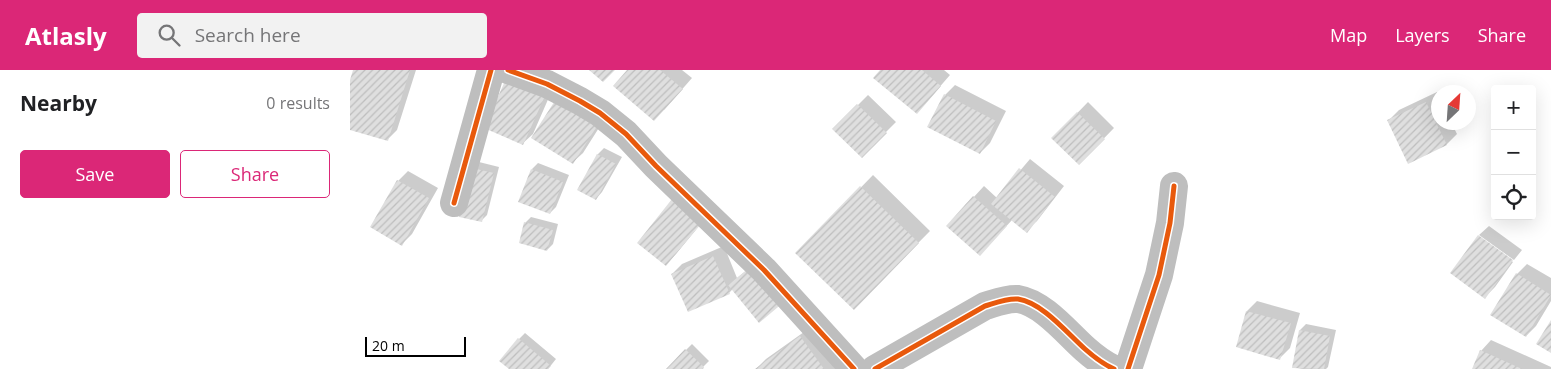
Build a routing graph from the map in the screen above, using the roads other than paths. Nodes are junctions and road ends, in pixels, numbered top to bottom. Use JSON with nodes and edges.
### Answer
{"nodes":[{"id":1,"x":491,"y":70,"type":"edge"},
{"id":2,"x":508,"y":70,"type":"edge"},
{"id":3,"x":1174,"y":186,"type":"dead end"},
{"id":4,"x":454,"y":203,"type":"dead end"},
{"id":5,"x":854,"y":369,"type":"edge"},
{"id":6,"x":875,"y":369,"type":"edge"},
{"id":7,"x":1114,"y":369,"type":"edge"},
{"id":8,"x":1128,"y":369,"type":"edge"}],
"edges":[{"from":1,"to":4,"type":"street"},
{"from":2,"to":5,"type":"street"},
{"from":3,"to":8,"type":"street"},
{"from":6,"to":7,"type":"street"}]}
